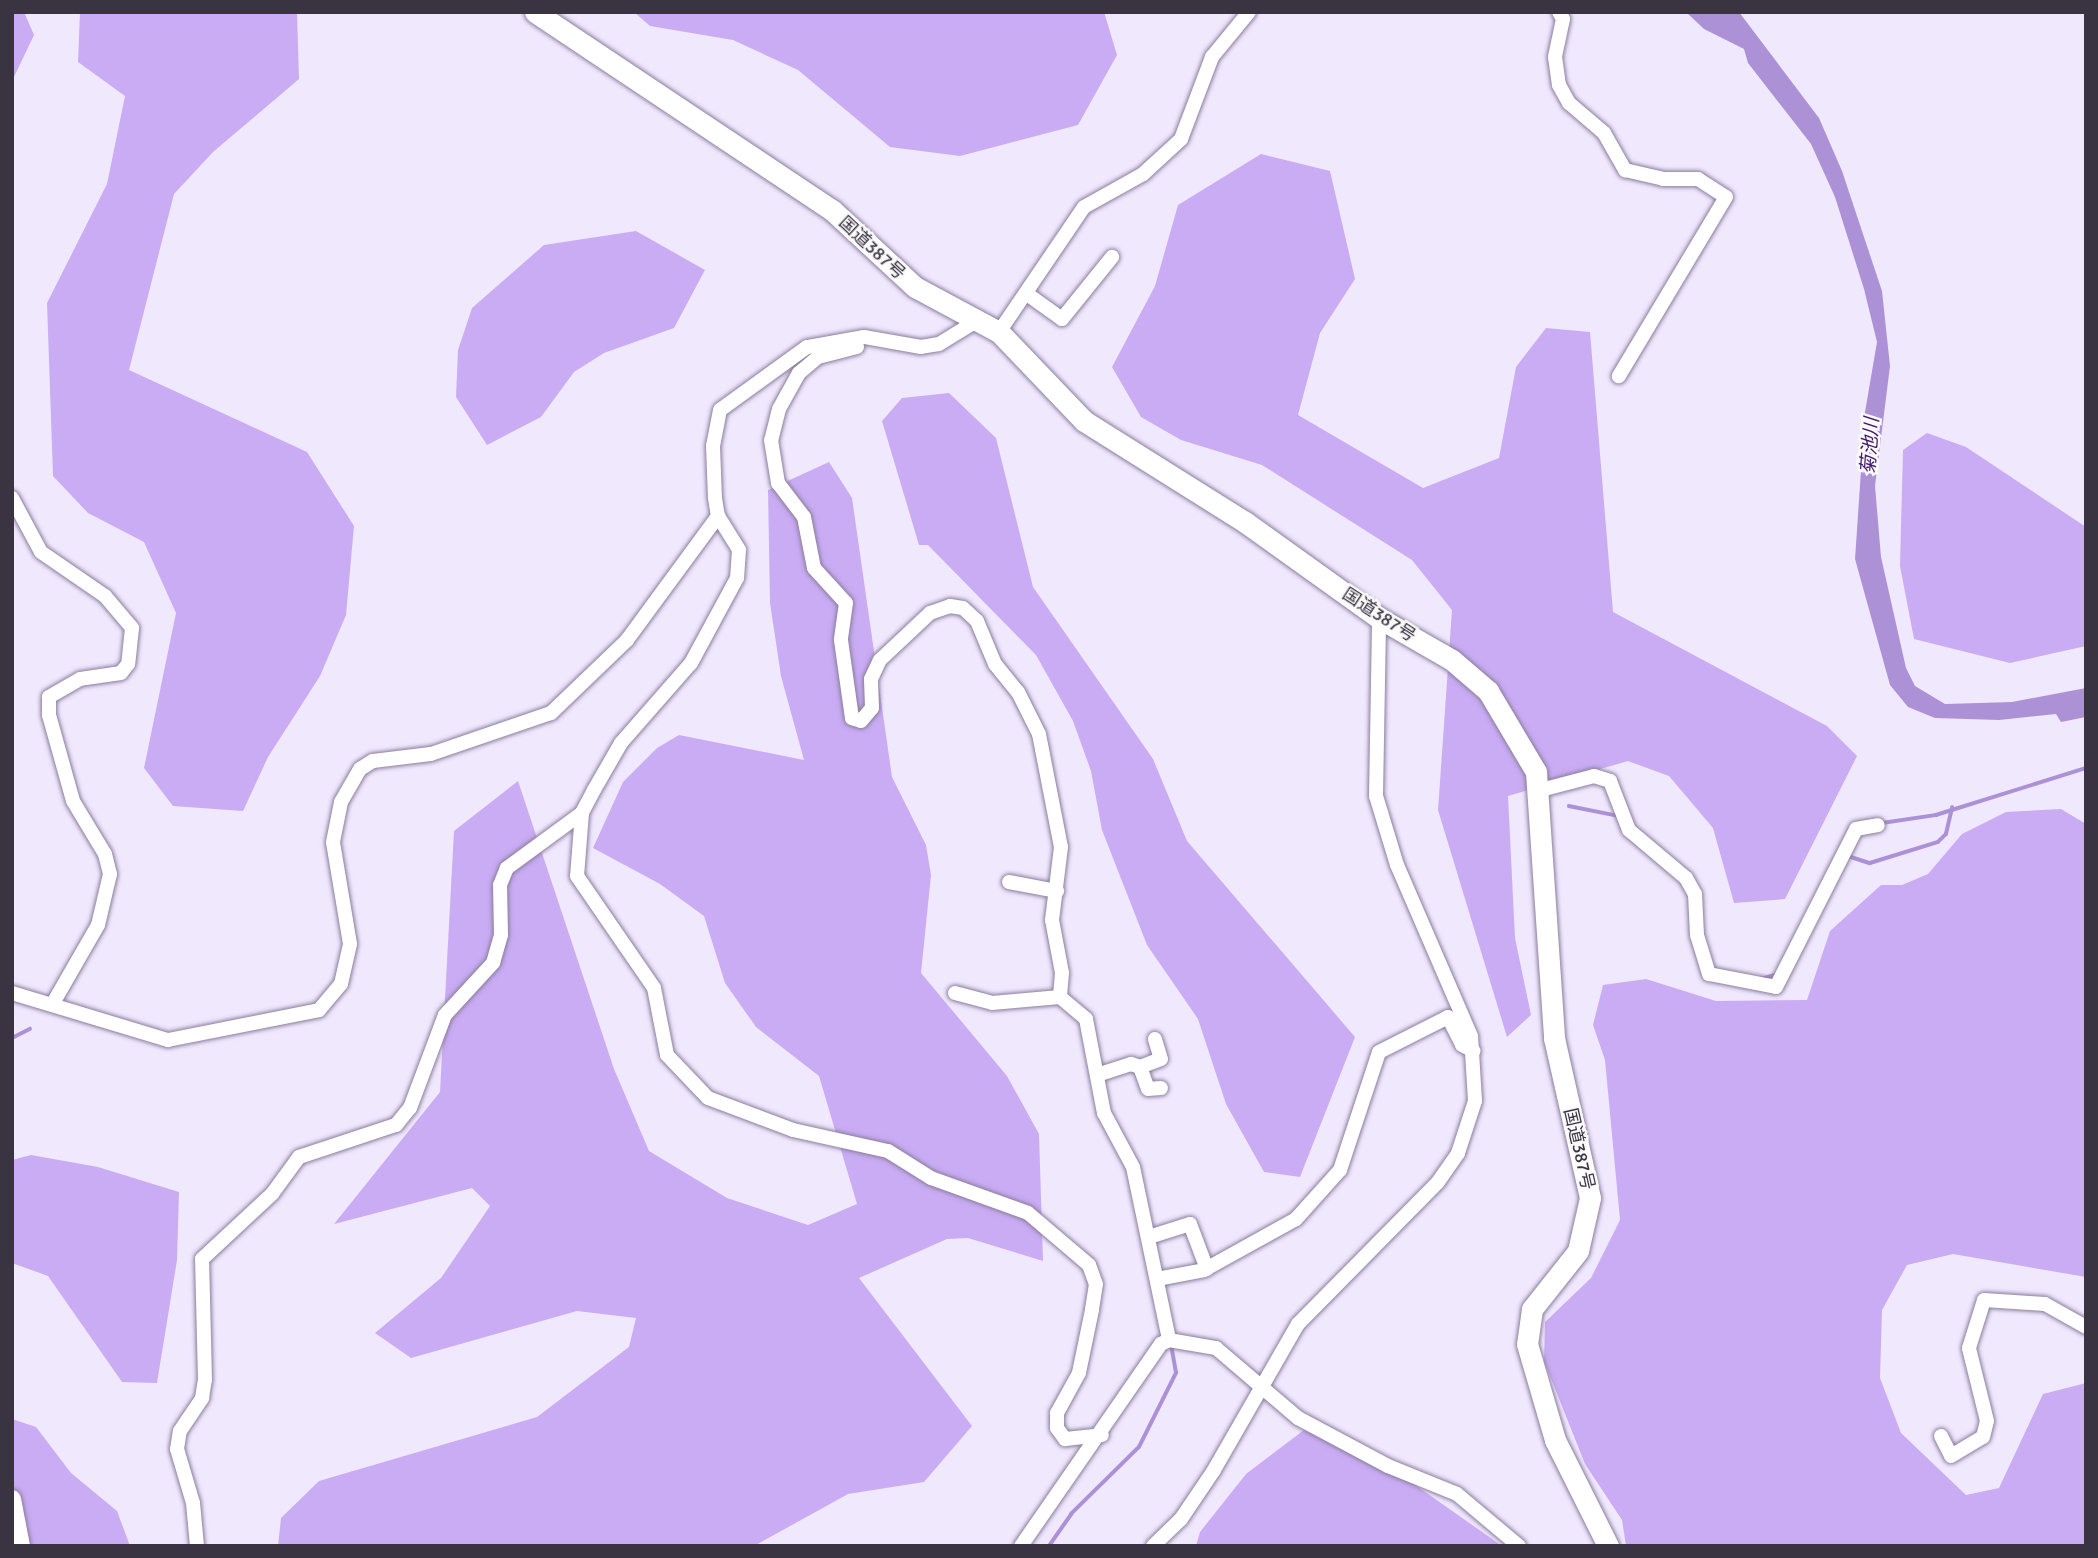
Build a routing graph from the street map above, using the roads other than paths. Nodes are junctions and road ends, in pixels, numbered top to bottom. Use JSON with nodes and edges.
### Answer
{"nodes":[{"id":1,"x":535,"y":12,"type":"edge"},
{"id":2,"x":1249,"y":12,"type":"edge"},
{"id":3,"x":1559,"y":12,"type":"edge"},
{"id":4,"x":1112,"y":257,"type":"dead end"},
{"id":5,"x":1027,"y":294,"type":"junction"},
{"id":6,"x":978,"y":320,"type":"junction"},
{"id":7,"x":999,"y":332,"type":"junction"},
{"id":8,"x":884,"y":341,"type":"junction"},
{"id":9,"x":1619,"y":376,"type":"dead end"},
{"id":10,"x":12,"y":498,"type":"edge"},
{"id":11,"x":718,"y":516,"type":"junction"},
{"id":12,"x":1379,"y":618,"type":"junction"},
{"id":13,"x":1538,"y":791,"type":"junction"},
{"id":14,"x":582,"y":813,"type":"junction"},
{"id":15,"x":1878,"y":825,"type":"dead end"},
{"id":16,"x":1009,"y":882,"type":"dead end"},
{"id":17,"x":1057,"y":891,"type":"junction"},
{"id":18,"x":12,"y":993,"type":"edge"},
{"id":19,"x":955,"y":993,"type":"dead end"},
{"id":20,"x":1060,"y":997,"type":"junction"},
{"id":21,"x":52,"y":1005,"type":"junction"},
{"id":22,"x":1155,"y":1039,"type":"dead end"},
{"id":23,"x":1474,"y":1051,"type":"junction"},
{"id":24,"x":1140,"y":1067,"type":"junction"},
{"id":25,"x":1097,"y":1075,"type":"junction"},
{"id":26,"x":1161,"y":1088,"type":"dead end"},
{"id":27,"x":1149,"y":1237,"type":"junction"},
{"id":28,"x":1207,"y":1269,"type":"junction"},
{"id":29,"x":1157,"y":1279,"type":"junction"},
{"id":30,"x":2086,"y":1327,"type":"edge"},
{"id":31,"x":1169,"y":1340,"type":"junction"},
{"id":32,"x":1260,"y":1387,"type":"junction"},
{"id":33,"x":1102,"y":1435,"type":"junction"},
{"id":34,"x":1941,"y":1436,"type":"dead end"},
{"id":35,"x":12,"y":1499,"type":"edge"},
{"id":36,"x":21,"y":1546,"type":"edge"},
{"id":37,"x":197,"y":1546,"type":"edge"},
{"id":38,"x":1021,"y":1546,"type":"edge"},
{"id":39,"x":1153,"y":1546,"type":"edge"},
{"id":40,"x":1519,"y":1546,"type":"edge"},
{"id":41,"x":1608,"y":1546,"type":"edge"}],
"edges":[{"from":1,"to":6,"type":"highway","name":"国道387号"},
{"from":2,"to":5,"type":"street"},
{"from":3,"to":9,"type":"street"},
{"from":4,"to":5,"type":"street"},
{"from":5,"to":7,"type":"street"},
{"from":6,"to":7,"type":"highway","name":"国道387号"},
{"from":6,"to":8,"type":"street"},
{"from":7,"to":12,"type":"highway","name":"国道387号"},
{"from":8,"to":11,"type":"street"},
{"from":8,"to":17,"type":"street"},
{"from":10,"to":21,"type":"street"},
{"from":11,"to":14,"type":"street"},
{"from":11,"to":21,"type":"street"},
{"from":12,"to":13,"type":"highway","name":"国道387号"},
{"from":12,"to":23,"type":"street"},
{"from":13,"to":15,"type":"street"},
{"from":13,"to":41,"type":"highway","name":"国道387号"},
{"from":14,"to":33,"type":"street"},
{"from":14,"to":37,"type":"street"},
{"from":16,"to":17,"type":"street"},
{"from":17,"to":20,"type":"street"},
{"from":18,"to":21,"type":"street"},
{"from":19,"to":20,"type":"street"},
{"from":20,"to":25,"type":"street"},
{"from":22,"to":24,"type":"street"},
{"from":23,"to":28,"type":"street"},
{"from":23,"to":32,"type":"street"},
{"from":24,"to":25,"type":"street"},
{"from":24,"to":26,"type":"street"},
{"from":25,"to":27,"type":"street"},
{"from":27,"to":28,"type":"street"},
{"from":27,"to":29,"type":"street"},
{"from":28,"to":29,"type":"street"},
{"from":29,"to":31,"type":"street"},
{"from":30,"to":34,"type":"street"},
{"from":31,"to":32,"type":"street"},
{"from":31,"to":33,"type":"street"},
{"from":32,"to":39,"type":"street"},
{"from":32,"to":40,"type":"street"},
{"from":33,"to":38,"type":"street"},
{"from":35,"to":36,"type":"main road"}]}
